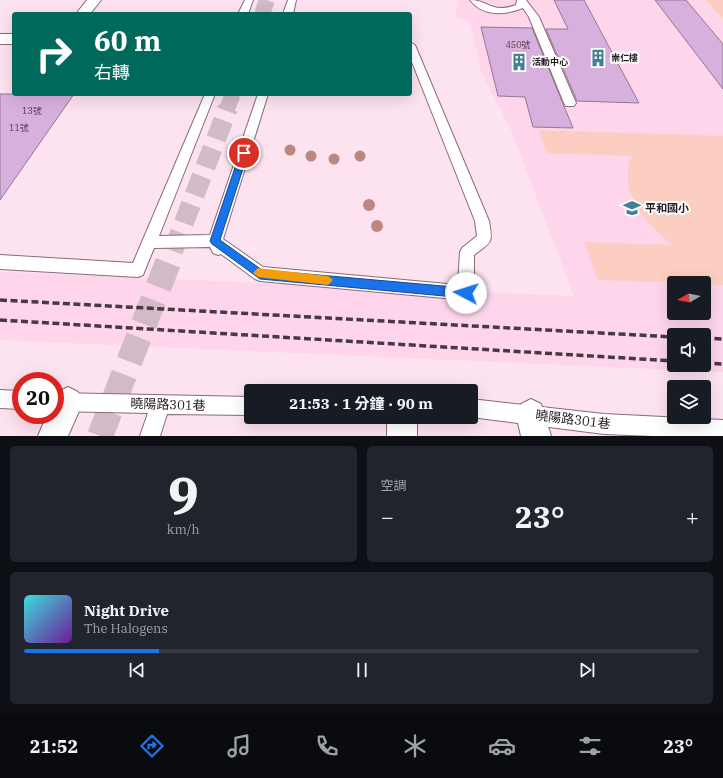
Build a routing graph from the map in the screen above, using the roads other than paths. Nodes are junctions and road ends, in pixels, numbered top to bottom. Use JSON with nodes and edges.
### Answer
{"nodes":[{"id":1,"x":94,"y":0,"type":"edge"},
{"id":2,"x":249,"y":0,"type":"edge"},
{"id":3,"x":292,"y":0,"type":"edge"},
{"id":4,"x":474,"y":0,"type":"edge"},
{"id":5,"x":522,"y":0,"type":"edge"},
{"id":6,"x":85,"y":12,"type":"edge"},
{"id":7,"x":244,"y":12,"type":"edge"},
{"id":8,"x":289,"y":12,"type":"edge"},
{"id":9,"x":0,"y":39,"type":"edge"},
{"id":10,"x":12,"y":39,"type":"edge"},
{"id":11,"x":412,"y":50,"type":"edge"},
{"id":12,"x":209,"y":96,"type":"edge"},
{"id":13,"x":262,"y":96,"type":"edge"},
{"id":14,"x":570,"y":104,"type":"dead end"},
{"id":15,"x":150,"y":242,"type":"junction"},
{"id":16,"x":217,"y":246,"type":"junction"},
{"id":17,"x":0,"y":262,"type":"edge"},
{"id":18,"x":0,"y":399,"type":"edge"},
{"id":19,"x":12,"y":400,"type":"edge"},
{"id":20,"x":69,"y":402,"type":"edge"},
{"id":21,"x":160,"y":403,"type":"junction"},
{"id":22,"x":244,"y":406,"type":"edge"},
{"id":23,"x":478,"y":410,"type":"edge"},
{"id":24,"x":402,"y":424,"type":"edge"},
{"id":25,"x":534,"y":425,"type":"edge"},
{"id":26,"x":723,"y":430,"type":"edge"},
{"id":27,"x":53,"y":436,"type":"edge"},
{"id":28,"x":150,"y":436,"type":"edge"},
{"id":29,"x":402,"y":436,"type":"edge"}],
"edges":[{"from":1,"to":6,"type":"street"},
{"from":2,"to":7,"type":"lane"},
{"from":3,"to":8,"type":"lane"},
{"from":4,"to":5,"type":"lane"},
{"from":5,"to":14,"type":"lane"},
{"from":9,"to":10,"type":"street"},
{"from":11,"to":16,"type":"lane"},
{"from":12,"to":15,"type":"lane"},
{"from":13,"to":16,"type":"lane"},
{"from":15,"to":16,"type":"lane"},
{"from":15,"to":17,"type":"lane"},
{"from":18,"to":19,"type":"lane"},
{"from":20,"to":21,"type":"lane","name":"曉陽路301巷"},
{"from":20,"to":27,"type":"street"},
{"from":21,"to":22,"type":"lane","name":"曉陽路301巷"},
{"from":21,"to":28,"type":"lane"},
{"from":23,"to":25,"type":"lane","name":"曉陽路301巷"},
{"from":24,"to":29,"type":"street"},
{"from":25,"to":26,"type":"lane","name":"曉陽路301巷"}]}
